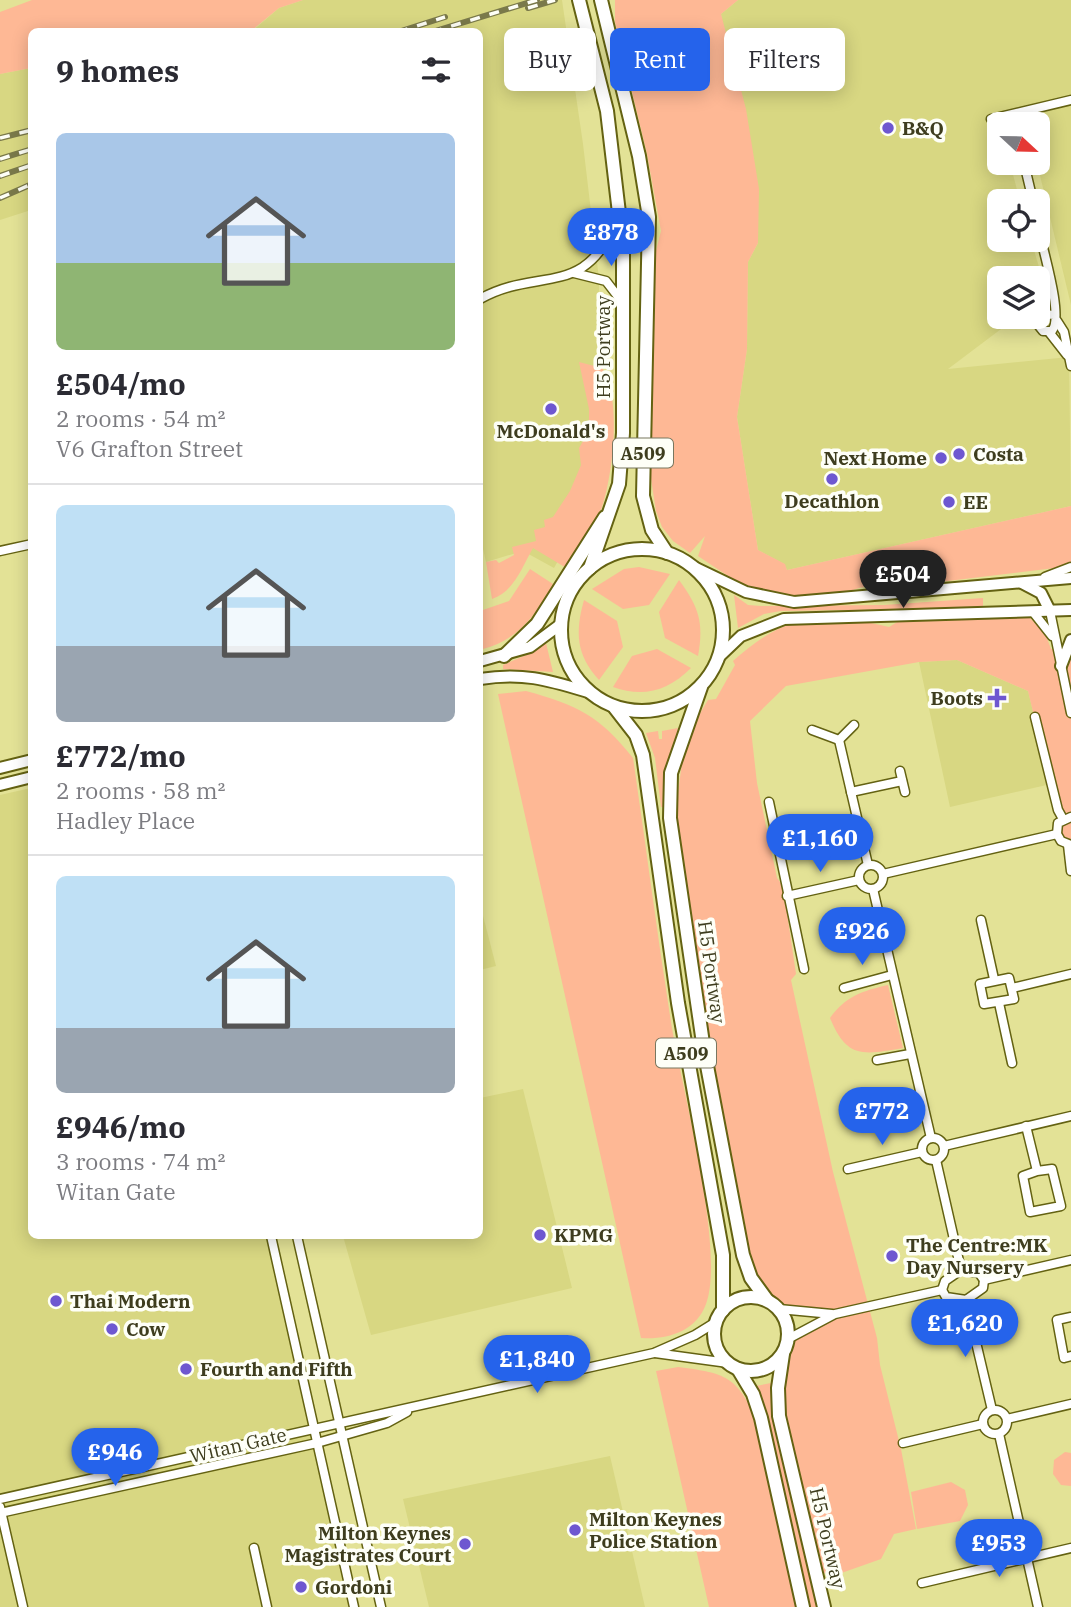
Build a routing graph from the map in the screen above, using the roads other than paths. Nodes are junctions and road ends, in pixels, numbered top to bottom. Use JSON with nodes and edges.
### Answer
{"nodes":[{"id":1,"x":579,"y":0,"type":"edge"},
{"id":2,"x":601,"y":0,"type":"edge"},
{"id":3,"x":1071,"y":100,"type":"edge"},
{"id":4,"x":1018,"y":112,"type":"edge"},
{"id":5,"x":620,"y":210,"type":"junction"},
{"id":6,"x":1044,"y":252,"type":"edge"},
{"id":7,"x":1046,"y":259,"type":"junction"},
{"id":8,"x":1046,"y":266,"type":"edge"},
{"id":9,"x":575,"y":273,"type":"junction"},
{"id":10,"x":483,"y":298,"type":"edge"},
{"id":11,"x":623,"y":303,"type":"junction"},
{"id":12,"x":1050,"y":316,"type":"edge"},
{"id":13,"x":1055,"y":318,"type":"junction"},
{"id":14,"x":1044,"y":329,"type":"edge"},
{"id":15,"x":1049,"y":332,"type":"junction"},
{"id":16,"x":1070,"y":362,"type":"edge"},
{"id":17,"x":612,"y":509,"type":"junction"},
{"id":18,"x":28,"y":545,"type":"edge"},
{"id":19,"x":0,"y":551,"type":"edge"},
{"id":20,"x":667,"y":553,"type":"junction"},
{"id":21,"x":689,"y":564,"type":"junction"},
{"id":22,"x":1071,"y":567,"type":"edge"},
{"id":23,"x":590,"y":568,"type":"junction"},
{"id":24,"x":575,"y":574,"type":"junction"},
{"id":25,"x":1071,"y":578,"type":"edge"},
{"id":26,"x":1036,"y":581,"type":"junction"},
{"id":27,"x":1021,"y":584,"type":"junction"},
{"id":28,"x":561,"y":598,"type":"junction"},
{"id":29,"x":1071,"y":610,"type":"edge"},
{"id":30,"x":1051,"y":611,"type":"junction"},
{"id":31,"x":1028,"y":612,"type":"junction"},
{"id":32,"x":561,"y":624,"type":"junction"},
{"id":33,"x":1071,"y":640,"type":"edge"},
{"id":34,"x":1057,"y":649,"type":"junction"},
{"id":35,"x":504,"y":656,"type":"junction"},
{"id":36,"x":720,"y":656,"type":"junction"},
{"id":37,"x":483,"y":660,"type":"edge"},
{"id":38,"x":1061,"y":666,"type":"junction"},
{"id":39,"x":483,"y":679,"type":"edge"},
{"id":40,"x":701,"y":687,"type":"junction"},
{"id":41,"x":593,"y":695,"type":"junction"},
{"id":42,"x":615,"y":708,"type":"junction"},
{"id":43,"x":1071,"y":713,"type":"edge"},
{"id":44,"x":1035,"y":717,"type":"dead end"},
{"id":45,"x":854,"y":725,"type":"dead end"},
{"id":46,"x":811,"y":730,"type":"dead end"},
{"id":47,"x":839,"y":740,"type":"junction"},
{"id":48,"x":28,"y":761,"type":"edge"},
{"id":49,"x":0,"y":768,"type":"edge"},
{"id":50,"x":28,"y":778,"type":"edge"},
{"id":51,"x":0,"y":785,"type":"edge"},
{"id":52,"x":851,"y":792,"type":"junction"},
{"id":53,"x":905,"y":792,"type":"dead end"},
{"id":54,"x":769,"y":802,"type":"dead end"},
{"id":55,"x":1067,"y":818,"type":"edge"},
{"id":56,"x":1056,"y":834,"type":"junction"},
{"id":57,"x":1070,"y":845,"type":"edge"},
{"id":58,"x":868,"y":865,"type":"junction"},
{"id":59,"x":1071,"y":871,"type":"edge"},
{"id":60,"x":883,"y":874,"type":"junction"},
{"id":61,"x":859,"y":880,"type":"junction"},
{"id":62,"x":873,"y":889,"type":"junction"},
{"id":63,"x":787,"y":896,"type":"junction"},
{"id":64,"x":981,"y":920,"type":"dead end"},
{"id":65,"x":804,"y":969,"type":"dead end"},
{"id":66,"x":1071,"y":974,"type":"edge"},
{"id":67,"x":892,"y":975,"type":"junction"},
{"id":68,"x":995,"y":979,"type":"junction"},
{"id":69,"x":844,"y":988,"type":"dead end"},
{"id":70,"x":1012,"y":988,"type":"junction"},
{"id":71,"x":999,"y":1003,"type":"junction"},
{"id":72,"x":910,"y":1054,"type":"junction"},
{"id":73,"x":877,"y":1060,"type":"dead end"},
{"id":74,"x":1012,"y":1063,"type":"dead end"},
{"id":75,"x":1071,"y":1116,"type":"edge"},
{"id":76,"x":1026,"y":1126,"type":"junction"},
{"id":77,"x":931,"y":1138,"type":"junction"},
{"id":78,"x":944,"y":1146,"type":"junction"},
{"id":79,"x":922,"y":1152,"type":"junction"},
{"id":80,"x":936,"y":1160,"type":"junction"},
{"id":81,"x":848,"y":1169,"type":"dead end"},
{"id":82,"x":1037,"y":1171,"type":"junction"},
{"id":83,"x":272,"y":1239,"type":"edge"},
{"id":84,"x":298,"y":1239,"type":"edge"},
{"id":85,"x":1071,"y":1260,"type":"edge"},
{"id":86,"x":961,"y":1270,"type":"junction"},
{"id":87,"x":984,"y":1280,"type":"junction"},
{"id":88,"x":942,"y":1290,"type":"junction"},
{"id":89,"x":767,"y":1300,"type":"junction"},
{"id":90,"x":966,"y":1300,"type":"junction"},
{"id":91,"x":779,"y":1309,"type":"junction"},
{"id":92,"x":835,"y":1314,"type":"junction"},
{"id":93,"x":719,"y":1316,"type":"junction"},
{"id":94,"x":1071,"y":1317,"type":"edge"},
{"id":95,"x":788,"y":1339,"type":"junction"},
{"id":96,"x":654,"y":1353,"type":"junction"},
{"id":97,"x":783,"y":1354,"type":"junction"},
{"id":98,"x":1071,"y":1356,"type":"edge"},
{"id":99,"x":733,"y":1366,"type":"junction"},
{"id":100,"x":1071,"y":1404,"type":"edge"},
{"id":101,"x":413,"y":1409,"type":"junction"},
{"id":102,"x":992,"y":1410,"type":"junction"},
{"id":103,"x":1007,"y":1419,"type":"junction"},
{"id":104,"x":338,"y":1422,"type":"junction"},
{"id":105,"x":983,"y":1424,"type":"junction"},
{"id":106,"x":314,"y":1428,"type":"junction"},
{"id":107,"x":999,"y":1434,"type":"junction"},
{"id":108,"x":341,"y":1436,"type":"junction"},
{"id":109,"x":317,"y":1443,"type":"junction"},
{"id":110,"x":903,"y":1443,"type":"dead end"},
{"id":111,"x":0,"y":1499,"type":"edge"},
{"id":112,"x":0,"y":1511,"type":"edge"},
{"id":113,"x":254,"y":1548,"type":"dead end"},
{"id":114,"x":1071,"y":1548,"type":"edge"},
{"id":115,"x":1026,"y":1558,"type":"junction"},
{"id":116,"x":922,"y":1583,"type":"dead end"},
{"id":117,"x":23,"y":1607,"type":"edge"},
{"id":118,"x":267,"y":1607,"type":"edge"},
{"id":119,"x":355,"y":1607,"type":"edge"},
{"id":120,"x":381,"y":1607,"type":"edge"},
{"id":121,"x":803,"y":1607,"type":"edge"},
{"id":122,"x":824,"y":1607,"type":"edge"},
{"id":123,"x":1038,"y":1607,"type":"edge"}],
"edges":[{"from":1,"to":5,"type":"main road","name":"H5 Portway","number":"A509"},
{"from":2,"to":20,"type":"main road","number":"A509"},
{"from":3,"to":4,"type":"street"},
{"from":5,"to":9,"type":"street"},
{"from":5,"to":11,"type":"main road","name":"H5 Portway","number":"A509"},
{"from":6,"to":7,"type":"street"},
{"from":7,"to":8,"type":"street"},
{"from":7,"to":13,"type":"street"},
{"from":9,"to":10,"type":"street"},
{"from":9,"to":11,"type":"street"},
{"from":11,"to":17,"type":"main road","name":"H5 Portway","number":"A509"},
{"from":12,"to":13,"type":"street"},
{"from":13,"to":15,"type":"street"},
{"from":13,"to":16,"type":"street"},
{"from":14,"to":15,"type":"street"},
{"from":15,"to":16,"type":"street"},
{"from":17,"to":23,"type":"main road","name":"H5 Portway","number":"A509"},
{"from":17,"to":24,"type":"main road"},
{"from":18,"to":19,"type":"street"},
{"from":20,"to":21,"type":"main road","number":"A509"},
{"from":20,"to":23,"type":"main road","number":"A509"},
{"from":21,"to":27,"type":"street"},
{"from":21,"to":36,"type":"main road","number":"A509"},
{"from":22,"to":26,"type":"street"},
{"from":23,"to":24,"type":"main road","number":"A509"},
{"from":24,"to":28,"type":"main road"},
{"from":25,"to":26,"type":"street"},
{"from":26,"to":27,"type":"street"},
{"from":27,"to":30,"type":"street"},
{"from":28,"to":32,"type":"main road","number":"A509"},
{"from":28,"to":35,"type":"main road"},
{"from":29,"to":30,"type":"street"},
{"from":30,"to":31,"type":"street"},
{"from":30,"to":34,"type":"street"},
{"from":31,"to":34,"type":"street"},
{"from":31,"to":36,"type":"street"},
{"from":32,"to":35,"type":"street"},
{"from":32,"to":41,"type":"main road","number":"A509"},
{"from":33,"to":38,"type":"street"},
{"from":34,"to":38,"type":"street"},
{"from":35,"to":37,"type":"street"},
{"from":36,"to":40,"type":"main road","number":"A509"},
{"from":38,"to":43,"type":"street"},
{"from":39,"to":41,"type":"street"},
{"from":40,"to":42,"type":"main road","number":"A509"},
{"from":40,"to":89,"type":"main road","name":"H5 Portway","number":"A509"},
{"from":41,"to":42,"type":"main road","number":"A509"},
{"from":42,"to":93,"type":"main road","name":"H5 Portway","number":"A509"},
{"from":44,"to":55,"type":"street"},
{"from":45,"to":47,"type":"street"},
{"from":46,"to":47,"type":"street"},
{"from":47,"to":52,"type":"street"},
{"from":48,"to":49,"type":"street"},
{"from":50,"to":51,"type":"street"},
{"from":52,"to":53,"type":"street"},
{"from":52,"to":58,"type":"street"},
{"from":54,"to":63,"type":"street"},
{"from":55,"to":56,"type":"street"},
{"from":56,"to":57,"type":"street"},
{"from":56,"to":60,"type":"street"},
{"from":57,"to":59,"type":"street"},
{"from":58,"to":60,"type":"street"},
{"from":58,"to":61,"type":"street"},
{"from":60,"to":62,"type":"street"},
{"from":61,"to":62,"type":"street"},
{"from":61,"to":63,"type":"street"},
{"from":62,"to":67,"type":"street"},
{"from":63,"to":65,"type":"street"},
{"from":64,"to":68,"type":"street"},
{"from":66,"to":70,"type":"street"},
{"from":67,"to":69,"type":"street"},
{"from":67,"to":72,"type":"street"},
{"from":68,"to":70,"type":"street"},
{"from":68,"to":71,"type":"street"},
{"from":70,"to":71,"type":"street"},
{"from":71,"to":74,"type":"street"},
{"from":72,"to":73,"type":"street"},
{"from":72,"to":77,"type":"street"},
{"from":75,"to":76,"type":"street"},
{"from":76,"to":78,"type":"street"},
{"from":76,"to":82,"type":"street"},
{"from":77,"to":78,"type":"street"},
{"from":77,"to":79,"type":"street"},
{"from":78,"to":80,"type":"street"},
{"from":79,"to":80,"type":"street"},
{"from":79,"to":81,"type":"street"},
{"from":80,"to":86,"type":"street"},
{"from":82,"to":82,"type":"street"},
{"from":83,"to":106,"type":"street"},
{"from":84,"to":104,"type":"street"},
{"from":85,"to":87,"type":"street"},
{"from":86,"to":87,"type":"street"},
{"from":86,"to":88,"type":"street"},
{"from":87,"to":90,"type":"street"},
{"from":88,"to":90,"type":"street"},
{"from":88,"to":92,"type":"street"},
{"from":89,"to":91,"type":"main road"},
{"from":89,"to":93,"type":"main road"},
{"from":90,"to":102,"type":"street"},
{"from":91,"to":92,"type":"street"},
{"from":91,"to":95,"type":"main road"},
{"from":92,"to":95,"type":"street"},
{"from":93,"to":96,"type":"street"},
{"from":93,"to":99,"type":"main road"},
{"from":94,"to":98,"type":"street"},
{"from":95,"to":97,"type":"main road"},
{"from":96,"to":99,"type":"street"},
{"from":96,"to":101,"type":"street"},
{"from":97,"to":99,"type":"main road"},
{"from":97,"to":122,"type":"main road","name":"H5 Portway"},
{"from":99,"to":121,"type":"main road","name":"H5 Portway"},
{"from":100,"to":103,"type":"street"},
{"from":101,"to":104,"type":"street"},
{"from":101,"to":108,"type":"street"},
{"from":102,"to":103,"type":"street"},
{"from":102,"to":105,"type":"street"},
{"from":103,"to":107,"type":"street"},
{"from":104,"to":106,"type":"street","name":"Witan Gate"},
{"from":104,"to":108,"type":"street"},
{"from":105,"to":107,"type":"street"},
{"from":105,"to":110,"type":"street"},
{"from":106,"to":109,"type":"street"},
{"from":106,"to":111,"type":"street","name":"Witan Gate"},
{"from":107,"to":115,"type":"street"},
{"from":108,"to":109,"type":"street","name":"Witan Gate"},
{"from":108,"to":120,"type":"street"},
{"from":109,"to":112,"type":"street","name":"Witan Gate"},
{"from":109,"to":119,"type":"street"},
{"from":112,"to":117,"type":"street"},
{"from":113,"to":118,"type":"street"},
{"from":114,"to":115,"type":"street"},
{"from":115,"to":116,"type":"street"},
{"from":115,"to":123,"type":"street"}]}
